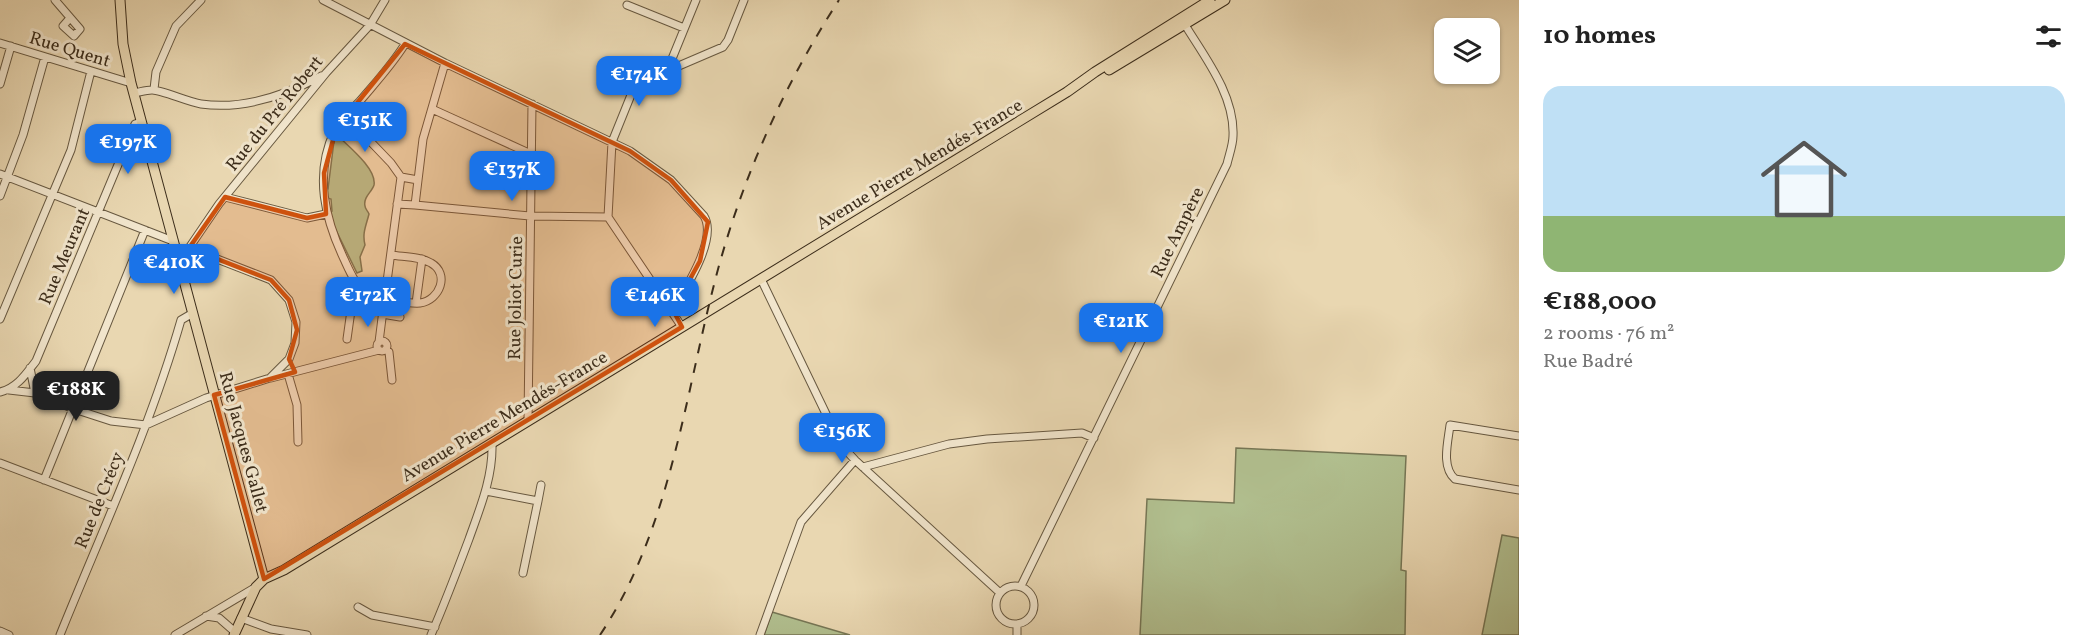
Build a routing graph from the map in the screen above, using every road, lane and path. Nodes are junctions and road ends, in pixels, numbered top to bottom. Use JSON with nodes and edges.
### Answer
{"nodes":[{"id":1,"x":55,"y":0,"type":"edge"},
{"id":2,"x":120,"y":0,"type":"edge"},
{"id":3,"x":201,"y":0,"type":"edge"},
{"id":4,"x":323,"y":0,"type":"edge"},
{"id":5,"x":385,"y":0,"type":"edge"},
{"id":6,"x":696,"y":0,"type":"edge"},
{"id":7,"x":744,"y":0,"type":"edge"},
{"id":8,"x":1210,"y":0,"type":"edge"},
{"id":9,"x":1225,"y":0,"type":"edge"},
{"id":10,"x":627,"y":5,"type":"dead end"},
{"id":11,"x":70,"y":18,"type":"dead end"},
{"id":12,"x":1181,"y":23,"type":"junction"},
{"id":13,"x":370,"y":25,"type":"junction"},
{"id":14,"x":684,"y":28,"type":"junction"},
{"id":15,"x":0,"y":43,"type":"edge"},
{"id":16,"x":405,"y":44,"type":"junction"},
{"id":17,"x":11,"y":46,"type":"junction"},
{"id":18,"x":45,"y":57,"type":"junction"},
{"id":19,"x":445,"y":63,"type":"junction"},
{"id":20,"x":91,"y":71,"type":"junction"},
{"id":21,"x":666,"y":71,"type":"junction"},
{"id":22,"x":326,"y":73,"type":"junction"},
{"id":23,"x":0,"y":84,"type":"edge"},
{"id":24,"x":132,"y":88,"type":"junction"},
{"id":25,"x":154,"y":89,"type":"junction"},
{"id":26,"x":532,"y":104,"type":"junction"},
{"id":27,"x":432,"y":109,"type":"junction"},
{"id":28,"x":346,"y":116,"type":"junction"},
{"id":29,"x":141,"y":122,"type":"junction"},
{"id":30,"x":612,"y":142,"type":"junction"},
{"id":31,"x":531,"y":154,"type":"junction"},
{"id":32,"x":0,"y":174,"type":"edge"},
{"id":33,"x":401,"y":177,"type":"junction"},
{"id":34,"x":8,"y":178,"type":"junction"},
{"id":35,"x":418,"y":180,"type":"junction"},
{"id":36,"x":53,"y":195,"type":"junction"},
{"id":37,"x":0,"y":196,"type":"edge"},
{"id":38,"x":225,"y":197,"type":"junction"},
{"id":39,"x":397,"y":204,"type":"junction"},
{"id":40,"x":416,"y":205,"type":"junction"},
{"id":41,"x":99,"y":212,"type":"junction"},
{"id":42,"x":326,"y":214,"type":"junction"},
{"id":43,"x":530,"y":216,"type":"junction"},
{"id":44,"x":608,"y":217,"type":"junction"},
{"id":45,"x":145,"y":230,"type":"junction"},
{"id":46,"x":173,"y":241,"type":"junction"},
{"id":47,"x":189,"y":248,"type":"junction"},
{"id":48,"x":177,"y":253,"type":"junction"},
{"id":49,"x":391,"y":255,"type":"junction"},
{"id":50,"x":422,"y":260,"type":"junction"},
{"id":51,"x":761,"y":279,"type":"junction"},
{"id":52,"x":355,"y":282,"type":"junction"},
{"id":53,"x":416,"y":303,"type":"junction"},
{"id":54,"x":384,"y":306,"type":"junction"},
{"id":55,"x":673,"y":310,"type":"junction"},
{"id":56,"x":193,"y":314,"type":"junction"},
{"id":57,"x":400,"y":317,"type":"dead end"},
{"id":58,"x":0,"y":319,"type":"edge"},
{"id":59,"x":682,"y":327,"type":"junction"},
{"id":60,"x":347,"y":339,"type":"dead end"},
{"id":61,"x":381,"y":347,"type":"junction"},
{"id":62,"x":289,"y":359,"type":"junction"},
{"id":63,"x":30,"y":368,"type":"junction"},
{"id":64,"x":291,"y":373,"type":"junction"},
{"id":65,"x":270,"y":378,"type":"junction"},
{"id":66,"x":392,"y":380,"type":"dead end"},
{"id":67,"x":9,"y":390,"type":"junction"},
{"id":68,"x":0,"y":392,"type":"edge"},
{"id":69,"x":35,"y":393,"type":"junction"},
{"id":70,"x":214,"y":395,"type":"junction"},
{"id":71,"x":74,"y":409,"type":"junction"},
{"id":72,"x":528,"y":421,"type":"junction"},
{"id":73,"x":146,"y":425,"type":"junction"},
{"id":74,"x":1519,"y":436,"type":"edge"},
{"id":75,"x":1094,"y":438,"type":"junction"},
{"id":76,"x":298,"y":442,"type":"dead end"},
{"id":77,"x":492,"y":444,"type":"junction"},
{"id":78,"x":855,"y":460,"type":"junction"},
{"id":79,"x":0,"y":464,"type":"edge"},
{"id":80,"x":863,"y":467,"type":"junction"},
{"id":81,"x":44,"y":480,"type":"junction"},
{"id":82,"x":541,"y":485,"type":"dead end"},
{"id":83,"x":1519,"y":490,"type":"edge"},
{"id":84,"x":486,"y":491,"type":"junction"},
{"id":85,"x":538,"y":501,"type":"junction"},
{"id":86,"x":113,"y":506,"type":"junction"},
{"id":87,"x":523,"y":573,"type":"dead end"},
{"id":88,"x":264,"y":579,"type":"junction"},
{"id":89,"x":1021,"y":586,"type":"junction"},
{"id":90,"x":256,"y":587,"type":"junction"},
{"id":91,"x":999,"y":592,"type":"junction"},
{"id":92,"x":358,"y":607,"type":"dead end"},
{"id":93,"x":206,"y":616,"type":"junction"},
{"id":94,"x":241,"y":618,"type":"junction"},
{"id":95,"x":1017,"y":624,"type":"junction"},
{"id":96,"x":435,"y":627,"type":"junction"},
{"id":97,"x":0,"y":631,"type":"edge"},
{"id":98,"x":234,"y":633,"type":"edge"},
{"id":99,"x":9,"y":635,"type":"edge"},
{"id":100,"x":60,"y":635,"type":"edge"},
{"id":101,"x":175,"y":635,"type":"edge"},
{"id":102,"x":306,"y":635,"type":"edge"},
{"id":103,"x":431,"y":635,"type":"edge"},
{"id":104,"x":760,"y":635,"type":"edge"},
{"id":105,"x":1017,"y":635,"type":"edge"}],
"edges":[{"from":1,"to":11,"type":"street"},
{"from":2,"to":24,"type":"main road","name":"Rue Jacques Gallet"},
{"from":3,"to":25,"type":"street"},
{"from":4,"to":13,"type":"street"},
{"from":5,"to":13,"type":"street","name":"Rue du Pré Robert"},
{"from":6,"to":14,"type":"street"},
{"from":7,"to":21,"type":"street"},
{"from":8,"to":12,"type":"main road","name":"Avenue Pierre Mendés-France"},
{"from":9,"to":12,"type":"main road","name":"Avenue Pierre Mendés-France"},
{"from":10,"to":14,"type":"street"},
{"from":12,"to":51,"type":"main road","name":"Avenue Pierre Mendés-France"},
{"from":12,"to":75,"type":"street","name":"Rue Ampère"},
{"from":13,"to":16,"type":"street"},
{"from":13,"to":22,"type":"street","name":"Rue du Pré Robert"},
{"from":14,"to":21,"type":"street"},
{"from":15,"to":17,"type":"street","name":"Rue Quent"},
{"from":16,"to":19,"type":"street"},
{"from":16,"to":28,"type":"street"},
{"from":17,"to":18,"type":"street","name":"Rue Quent"},
{"from":17,"to":23,"type":"street"},
{"from":18,"to":20,"type":"street","name":"Rue Quent"},
{"from":18,"to":34,"type":"street"},
{"from":19,"to":26,"type":"street"},
{"from":19,"to":27,"type":"street"},
{"from":20,"to":24,"type":"street","name":"Rue Quent"},
{"from":20,"to":36,"type":"street"},
{"from":21,"to":30,"type":"street"},
{"from":22,"to":25,"type":"street"},
{"from":22,"to":38,"type":"street","name":"Rue du Pré Robert"},
{"from":24,"to":25,"type":"street"},
{"from":24,"to":29,"type":"main road","name":"Rue Jacques Gallet"},
{"from":26,"to":30,"type":"street"},
{"from":26,"to":31,"type":"street","name":"Rue Joliot Curie"},
{"from":27,"to":31,"type":"street"},
{"from":27,"to":35,"type":"street"},
{"from":28,"to":33,"type":"street"},
{"from":28,"to":42,"type":"street"},
{"from":29,"to":41,"type":"street","name":"Rue Meurant"},
{"from":29,"to":46,"type":"main road","name":"Rue Jacques Gallet"},
{"from":30,"to":44,"type":"street"},
{"from":30,"to":55,"type":"street"},
{"from":31,"to":43,"type":"street","name":"Rue Joliot Curie"},
{"from":32,"to":34,"type":"street"},
{"from":33,"to":35,"type":"street"},
{"from":33,"to":39,"type":"street"},
{"from":34,"to":36,"type":"street"},
{"from":34,"to":37,"type":"street"},
{"from":35,"to":40,"type":"street"},
{"from":36,"to":41,"type":"street"},
{"from":36,"to":58,"type":"street"},
{"from":38,"to":42,"type":"street"},
{"from":38,"to":47,"type":"street","name":"Rue du Pré Robert"},
{"from":39,"to":40,"type":"street"},
{"from":39,"to":49,"type":"street"},
{"from":40,"to":43,"type":"street"},
{"from":41,"to":45,"type":"street"},
{"from":41,"to":63,"type":"street","name":"Rue Meurant"},
{"from":42,"to":52,"type":"street"},
{"from":43,"to":44,"type":"street"},
{"from":43,"to":72,"type":"street","name":"Rue Joliot Curie"},
{"from":44,"to":55,"type":"street"},
{"from":45,"to":46,"type":"street"},
{"from":45,"to":71,"type":"street"},
{"from":46,"to":48,"type":"main road","name":"Rue Jacques Gallet"},
{"from":47,"to":48,"type":"street"},
{"from":47,"to":62,"type":"street"},
{"from":48,"to":56,"type":"main road","name":"Rue Jacques Gallet"},
{"from":49,"to":50,"type":"street"},
{"from":49,"to":54,"type":"street"},
{"from":50,"to":53,"type":"street"},
{"from":50,"to":53,"type":"street"},
{"from":51,"to":59,"type":"main road","name":"Avenue Pierre Mendés-France"},
{"from":51,"to":78,"type":"street"},
{"from":52,"to":54,"type":"street"},
{"from":52,"to":60,"type":"street"},
{"from":53,"to":54,"type":"street"},
{"from":54,"to":57,"type":"street"},
{"from":54,"to":61,"type":"street"},
{"from":55,"to":59,"type":"street"},
{"from":56,"to":70,"type":"main road","name":"Rue Jacques Gallet"},
{"from":56,"to":73,"type":"street","name":"Rue de Crécy"},
{"from":59,"to":72,"type":"main road","name":"Avenue Pierre Mendés-France"},
{"from":61,"to":64,"type":"street"},
{"from":61,"to":66,"type":"street"},
{"from":62,"to":64,"type":"street"},
{"from":62,"to":65,"type":"street"},
{"from":63,"to":67,"type":"street","name":"Rue Meurant"},
{"from":63,"to":69,"type":"street"},
{"from":64,"to":65,"type":"street"},
{"from":64,"to":76,"type":"street"},
{"from":65,"to":70,"type":"street"},
{"from":67,"to":68,"type":"street"},
{"from":67,"to":69,"type":"street"},
{"from":69,"to":71,"type":"street"},
{"from":70,"to":73,"type":"street"},
{"from":70,"to":88,"type":"main road","name":"Rue Jacques Gallet"},
{"from":71,"to":73,"type":"street"},
{"from":71,"to":81,"type":"street"},
{"from":72,"to":77,"type":"main road","name":"Avenue Pierre Mendés-France"},
{"from":73,"to":86,"type":"street","name":"Rue de Crécy"},
{"from":74,"to":83,"type":"street"},
{"from":75,"to":80,"type":"street"},
{"from":75,"to":89,"type":"street","name":"Rue Ampère"},
{"from":77,"to":84,"type":"street"},
{"from":77,"to":88,"type":"main road","name":"Avenue Pierre Mendés-France"},
{"from":78,"to":80,"type":"street"},
{"from":78,"to":104,"type":"street"},
{"from":79,"to":81,"type":"street"},
{"from":80,"to":91,"type":"street"},
{"from":81,"to":86,"type":"street"},
{"from":82,"to":85,"type":"street"},
{"from":84,"to":85,"type":"street"},
{"from":84,"to":96,"type":"street"},
{"from":85,"to":87,"type":"street"},
{"from":86,"to":100,"type":"street","name":"Rue de Crécy"},
{"from":88,"to":90,"type":"main road","name":"Avenue Pierre Mendés-France"},
{"from":89,"to":91,"type":"street"},
{"from":89,"to":95,"type":"street"},
{"from":90,"to":93,"type":"street"},
{"from":90,"to":94,"type":"main road","name":"Avenue Pierre Mendés-France"},
{"from":91,"to":95,"type":"street"},
{"from":92,"to":96,"type":"street"},
{"from":93,"to":98,"type":"street"},
{"from":93,"to":101,"type":"street"},
{"from":94,"to":98,"type":"main road","name":"Avenue Pierre Mendés-France"},
{"from":94,"to":102,"type":"street"},
{"from":95,"to":105,"type":"street"},
{"from":96,"to":103,"type":"street"},
{"from":97,"to":99,"type":"street"}]}
